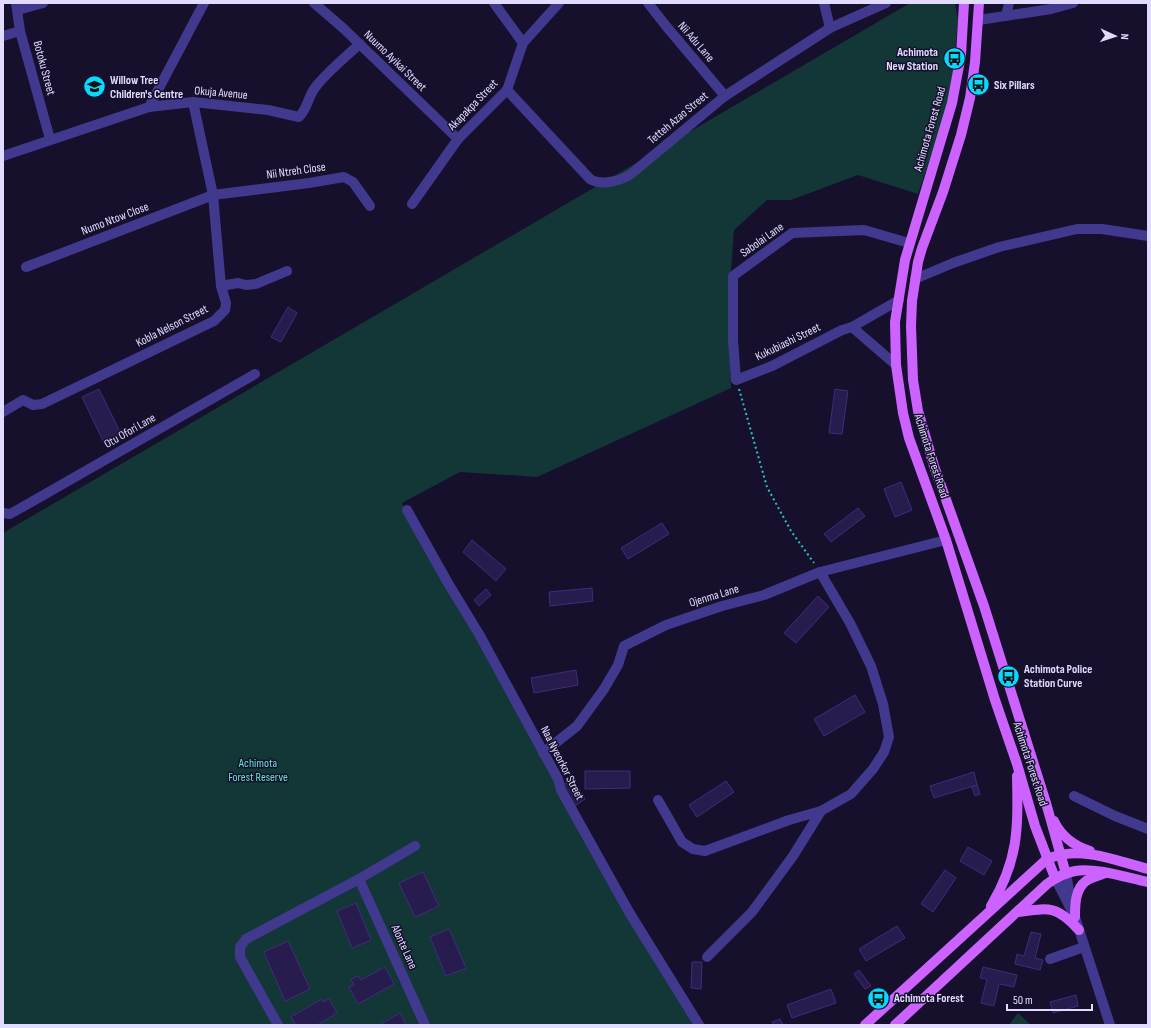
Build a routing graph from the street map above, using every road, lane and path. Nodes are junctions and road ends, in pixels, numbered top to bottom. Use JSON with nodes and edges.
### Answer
{"nodes":[{"id":1,"x":43,"y":3,"type":"edge"},
{"id":2,"x":204,"y":3,"type":"edge"},
{"id":3,"x":314,"y":3,"type":"edge"},
{"id":4,"x":494,"y":3,"type":"edge"},
{"id":5,"x":559,"y":3,"type":"edge"},
{"id":6,"x":648,"y":3,"type":"edge"},
{"id":7,"x":824,"y":3,"type":"edge"},
{"id":8,"x":886,"y":3,"type":"edge"},
{"id":9,"x":964,"y":3,"type":"edge"},
{"id":10,"x":979,"y":3,"type":"edge"},
{"id":11,"x":1010,"y":3,"type":"edge"},
{"id":12,"x":1073,"y":3,"type":"edge"},
{"id":13,"x":17,"y":6,"type":"edge"},
{"id":14,"x":1006,"y":16,"type":"junction"},
{"id":15,"x":979,"y":20,"type":"junction"},
{"id":16,"x":830,"y":28,"type":"junction"},
{"id":17,"x":20,"y":31,"type":"junction"},
{"id":18,"x":3,"y":36,"type":"edge"},
{"id":19,"x":523,"y":43,"type":"junction"},
{"id":20,"x":360,"y":44,"type":"junction"},
{"id":21,"x":507,"y":90,"type":"junction"},
{"id":22,"x":725,"y":96,"type":"junction"},
{"id":23,"x":192,"y":102,"type":"junction"},
{"id":24,"x":149,"y":108,"type":"junction"},
{"id":25,"x":458,"y":139,"type":"junction"},
{"id":26,"x":50,"y":140,"type":"junction"},
{"id":27,"x":3,"y":156,"type":"edge"},
{"id":28,"x":213,"y":195,"type":"junction"},
{"id":29,"x":412,"y":204,"type":"dead end"},
{"id":30,"x":370,"y":206,"type":"dead end"},
{"id":31,"x":1148,"y":236,"type":"edge"},
{"id":32,"x":909,"y":243,"type":"junction"},
{"id":33,"x":26,"y":266,"type":"dead end"},
{"id":34,"x":287,"y":271,"type":"dead end"},
{"id":35,"x":916,"y":279,"type":"junction"},
{"id":36,"x":221,"y":286,"type":"junction"},
{"id":37,"x":898,"y":300,"type":"junction"},
{"id":38,"x":852,"y":327,"type":"junction"},
{"id":39,"x":896,"y":365,"type":"junction"},
{"id":40,"x":254,"y":374,"type":"dead end"},
{"id":41,"x":736,"y":380,"type":"junction"},
{"id":42,"x":3,"y":412,"type":"edge"},
{"id":43,"x":407,"y":510,"type":"dead end"},
{"id":44,"x":3,"y":513,"type":"edge"},
{"id":45,"x":946,"y":540,"type":"junction"},
{"id":46,"x":820,"y":572,"type":"junction"},
{"id":47,"x":543,"y":753,"type":"junction"},
{"id":48,"x":1017,"y":764,"type":"junction"},
{"id":49,"x":1074,"y":796,"type":"dead end"},
{"id":50,"x":658,"y":800,"type":"dead end"},
{"id":51,"x":1046,"y":803,"type":"junction"},
{"id":52,"x":821,"y":812,"type":"junction"},
{"id":53,"x":1148,"y":829,"type":"edge"},
{"id":54,"x":415,"y":846,"type":"dead end"},
{"id":55,"x":1060,"y":854,"type":"junction"},
{"id":56,"x":1106,"y":857,"type":"junction"},
{"id":57,"x":1047,"y":859,"type":"junction"},
{"id":58,"x":1148,"y":869,"type":"edge"},
{"id":59,"x":1105,"y":873,"type":"junction"},
{"id":60,"x":1066,"y":874,"type":"junction"},
{"id":61,"x":1055,"y":878,"type":"junction"},
{"id":62,"x":359,"y":879,"type":"junction"},
{"id":63,"x":1148,"y":882,"type":"edge"},
{"id":64,"x":1018,"y":912,"type":"junction"},
{"id":65,"x":986,"y":915,"type":"junction"},
{"id":66,"x":1075,"y":917,"type":"junction"},
{"id":67,"x":1079,"y":930,"type":"junction"},
{"id":68,"x":1084,"y":947,"type":"junction"},
{"id":69,"x":707,"y":958,"type":"dead end"},
{"id":70,"x":1050,"y":959,"type":"dead end"},
{"id":71,"x":278,"y":1025,"type":"edge"},
{"id":72,"x":425,"y":1025,"type":"edge"},
{"id":73,"x":699,"y":1025,"type":"edge"},
{"id":74,"x":865,"y":1025,"type":"edge"},
{"id":75,"x":895,"y":1025,"type":"edge"},
{"id":76,"x":1110,"y":1025,"type":"edge"}],
"edges":[{"from":1,"to":13,"type":"street"},
{"from":2,"to":24,"type":"street"},
{"from":3,"to":20,"type":"street","name":"Nuumo Ayikai Street"},
{"from":4,"to":19,"type":"street"},
{"from":5,"to":19,"type":"street","name":"Akapakpa Street"},
{"from":6,"to":22,"type":"street","name":"Nii Adu Lane"},
{"from":7,"to":16,"type":"street"},
{"from":8,"to":16,"type":"street","name":"Tetteh Azao Street"},
{"from":9,"to":32,"type":"main road","name":"Achimota Forest Road"},
{"from":10,"to":15,"type":"main road","name":"Achimota Forest Road"},
{"from":11,"to":14,"type":"street"},
{"from":12,"to":14,"type":"street"},
{"from":13,"to":17,"type":"street","name":"Botoku Street"},
{"from":14,"to":15,"type":"street"},
{"from":15,"to":35,"type":"main road","name":"Achimota Forest Road"},
{"from":16,"to":22,"type":"street","name":"Tetteh Azao Street"},
{"from":17,"to":18,"type":"street"},
{"from":17,"to":26,"type":"street","name":"Botoku Street"},
{"from":19,"to":21,"type":"street","name":"Akapakpa Street"},
{"from":20,"to":23,"type":"street","name":"Okuja Avenue"},
{"from":20,"to":25,"type":"street","name":"Nuumo Ayikai Street"},
{"from":21,"to":22,"type":"street","name":"Tetteh Azao Street"},
{"from":21,"to":25,"type":"street","name":"Akapakpa Street"},
{"from":23,"to":24,"type":"street","name":"Okuja Avenue"},
{"from":23,"to":28,"type":"street","name":"Kobla Nelson Street"},
{"from":24,"to":26,"type":"street","name":"Okuja Avenue"},
{"from":25,"to":29,"type":"street","name":"Akapakpa Street"},
{"from":26,"to":27,"type":"street","name":"Okuja Avenue"},
{"from":28,"to":30,"type":"street","name":"Nii Ntreh Close"},
{"from":28,"to":33,"type":"street","name":"Numo Ntow Close"},
{"from":28,"to":36,"type":"street","name":"Kobla Nelson Street"},
{"from":31,"to":35,"type":"street"},
{"from":32,"to":37,"type":"main road","name":"Achimota Forest Road"},
{"from":32,"to":41,"type":"street","name":"Sabolai Lane"},
{"from":34,"to":36,"type":"street"},
{"from":35,"to":51,"type":"main road","name":"Achimota Forest Road"},
{"from":36,"to":42,"type":"street","name":"Kobla Nelson Street"},
{"from":37,"to":38,"type":"street","name":"Kukubiashi Street"},
{"from":37,"to":39,"type":"main road","name":"Achimota Forest Road"},
{"from":38,"to":39,"type":"street"},
{"from":38,"to":41,"type":"street","name":"Kukubiashi Street"},
{"from":39,"to":45,"type":"main road","name":"Achimota Forest Road"},
{"from":40,"to":44,"type":"street","name":"Otu Ofori Lane"},
{"from":41,"to":46,"type":"path"},
{"from":43,"to":47,"type":"street","name":"Naa Nyeorkor Street"},
{"from":45,"to":46,"type":"street","name":"Ojenma Lane"},
{"from":45,"to":48,"type":"main road","name":"Achimota Forest Road"},
{"from":46,"to":47,"type":"street","name":"Ojenma Lane"},
{"from":46,"to":52,"type":"street"},
{"from":47,"to":73,"type":"street","name":"Naa Nyeorkor Street"},
{"from":48,"to":57,"type":"main road","name":"Achimota Forest Road"},
{"from":48,"to":65,"type":"main road"},
{"from":49,"to":53,"type":"street"},
{"from":50,"to":52,"type":"street"},
{"from":51,"to":55,"type":"main road","name":"Achimota Forest Road"},
{"from":51,"to":56,"type":"main road"},
{"from":52,"to":69,"type":"street"},
{"from":54,"to":62,"type":"street"},
{"from":55,"to":56,"type":"main road"},
{"from":55,"to":57,"type":"main road"},
{"from":55,"to":60,"type":"main road","name":"Achimota Forest Road"},
{"from":56,"to":58,"type":"main road"},
{"from":57,"to":61,"type":"main road","name":"Achimota Forest Road"},
{"from":57,"to":65,"type":"main road"},
{"from":59,"to":60,"type":"main road"},
{"from":59,"to":63,"type":"main road"},
{"from":59,"to":66,"type":"main road"},
{"from":60,"to":61,"type":"main road"},
{"from":60,"to":66,"type":"street"},
{"from":61,"to":64,"type":"main road"},
{"from":61,"to":66,"type":"street"},
{"from":62,"to":71,"type":"street"},
{"from":62,"to":72,"type":"street","name":"Alonte Lane"},
{"from":64,"to":67,"type":"main road"},
{"from":64,"to":75,"type":"main road"},
{"from":65,"to":74,"type":"main road"},
{"from":66,"to":67,"type":"street"},
{"from":67,"to":68,"type":"street"},
{"from":68,"to":70,"type":"street"},
{"from":68,"to":76,"type":"street"}]}
